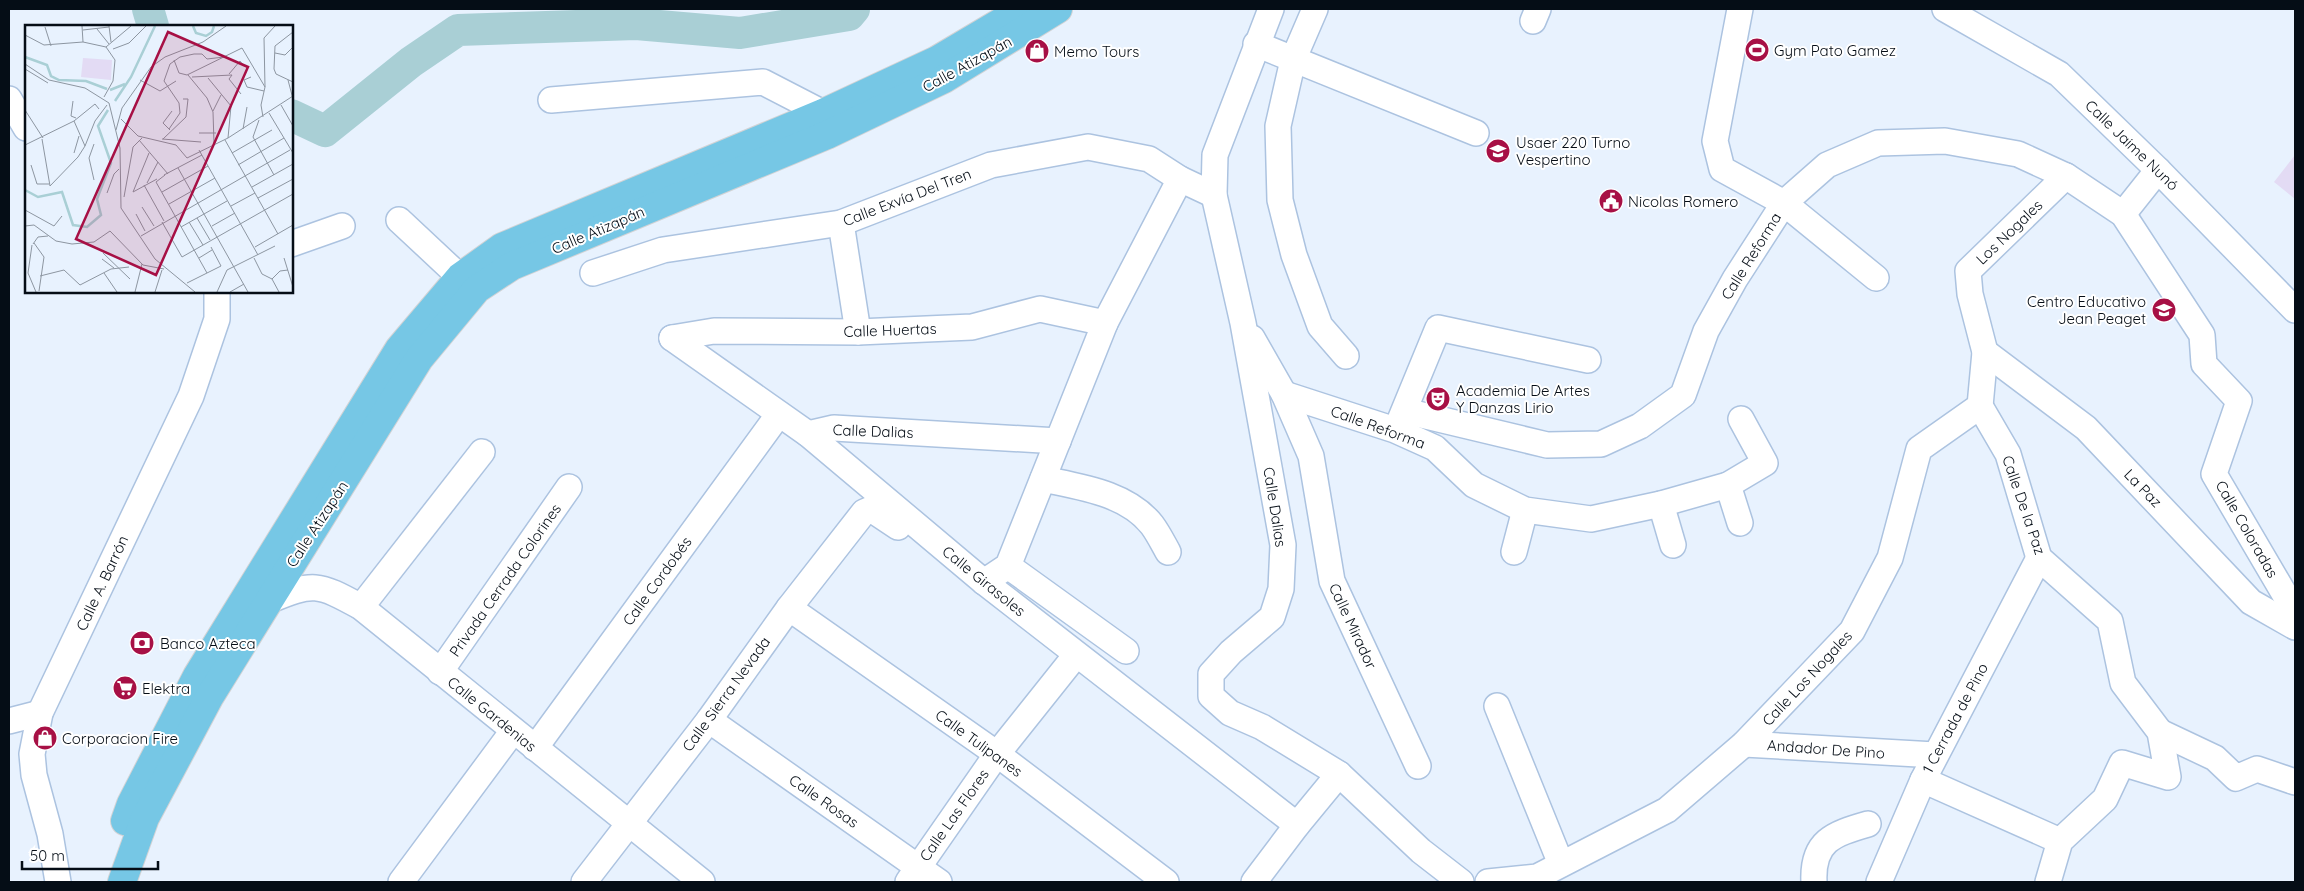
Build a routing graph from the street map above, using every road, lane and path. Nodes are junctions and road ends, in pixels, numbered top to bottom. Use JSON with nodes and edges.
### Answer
{"nodes":[{"id":1,"x":1023,"y":9,"type":"edge"},
{"id":2,"x":1058,"y":9,"type":"edge"},
{"id":3,"x":1271,"y":9,"type":"edge"},
{"id":4,"x":1315,"y":9,"type":"edge"},
{"id":5,"x":1740,"y":9,"type":"edge"},
{"id":6,"x":1945,"y":9,"type":"edge"},
{"id":7,"x":1256,"y":44,"type":"junction"},
{"id":8,"x":1293,"y":60,"type":"junction"},
{"id":9,"x":9,"y":99,"type":"edge"},
{"id":10,"x":551,"y":100,"type":"dead end"},
{"id":11,"x":823,"y":113,"type":"junction"},
{"id":12,"x":25,"y":126,"type":"edge"},
{"id":13,"x":1476,"y":134,"type":"dead end"},
{"id":14,"x":2158,"y":170,"type":"junction"},
{"id":15,"x":2066,"y":176,"type":"junction"},
{"id":16,"x":1180,"y":179,"type":"junction"},
{"id":17,"x":1214,"y":195,"type":"junction"},
{"id":18,"x":1784,"y":203,"type":"junction"},
{"id":19,"x":2123,"y":214,"type":"junction"},
{"id":20,"x":400,"y":220,"type":"dead end"},
{"id":21,"x":841,"y":222,"type":"junction"},
{"id":22,"x":342,"y":226,"type":"dead end"},
{"id":23,"x":292,"y":244,"type":"edge"},
{"id":24,"x":593,"y":273,"type":"dead end"},
{"id":25,"x":460,"y":277,"type":"junction"},
{"id":26,"x":1876,"y":278,"type":"dead end"},
{"id":27,"x":217,"y":292,"type":"edge"},
{"id":28,"x":2295,"y":310,"type":"edge"},
{"id":29,"x":1105,"y":323,"type":"junction"},
{"id":30,"x":1243,"y":323,"type":"junction"},
{"id":31,"x":858,"y":332,"type":"junction"},
{"id":32,"x":672,"y":338,"type":"joint"},
{"id":33,"x":1985,"y":352,"type":"junction"},
{"id":34,"x":1346,"y":356,"type":"dead end"},
{"id":35,"x":1588,"y":360,"type":"dead end"},
{"id":36,"x":1284,"y":394,"type":"junction"},
{"id":37,"x":1980,"y":406,"type":"junction"},
{"id":38,"x":780,"y":414,"type":"junction"},
{"id":39,"x":1741,"y":419,"type":"dead end"},
{"id":40,"x":1400,"y":420,"type":"junction"},
{"id":41,"x":808,"y":434,"type":"junction"},
{"id":42,"x":1058,"y":441,"type":"junction"},
{"id":43,"x":482,"y":452,"type":"dead end"},
{"id":44,"x":1043,"y":479,"type":"junction"},
{"id":45,"x":1728,"y":485,"type":"junction"},
{"id":46,"x":569,"y":487,"type":"dead end"},
{"id":47,"x":1660,"y":504,"type":"junction"},
{"id":48,"x":1525,"y":510,"type":"junction"},
{"id":49,"x":1740,"y":523,"type":"dead end"},
{"id":50,"x":1673,"y":545,"type":"dead end"},
{"id":51,"x":1168,"y":552,"type":"dead end"},
{"id":52,"x":1514,"y":552,"type":"dead end"},
{"id":53,"x":2039,"y":558,"type":"junction"},
{"id":54,"x":964,"y":566,"type":"junction"},
{"id":55,"x":1008,"y":566,"type":"junction"},
{"id":56,"x":984,"y":582,"type":"junction"},
{"id":57,"x":260,"y":595,"type":"junction"},
{"id":58,"x":360,"y":607,"type":"junction"},
{"id":59,"x":788,"y":608,"type":"junction"},
{"id":60,"x":2295,"y":612,"type":"edge"},
{"id":61,"x":2295,"y":627,"type":"edge"},
{"id":62,"x":1126,"y":651,"type":"dead end"},
{"id":63,"x":1076,"y":655,"type":"junction"},
{"id":64,"x":440,"y":672,"type":"junction"},
{"id":65,"x":1497,"y":706,"type":"dead end"},
{"id":66,"x":40,"y":713,"type":"junction"},
{"id":67,"x":709,"y":720,"type":"junction"},
{"id":68,"x":9,"y":721,"type":"edge"},
{"id":69,"x":513,"y":730,"type":"junction"},
{"id":70,"x":2160,"y":732,"type":"junction"},
{"id":71,"x":1744,"y":744,"type":"junction"},
{"id":72,"x":535,"y":748,"type":"junction"},
{"id":73,"x":997,"y":754,"type":"junction"},
{"id":74,"x":1935,"y":755,"type":"junction"},
{"id":75,"x":1418,"y":766,"type":"dead end"},
{"id":76,"x":1339,"y":774,"type":"junction"},
{"id":77,"x":1922,"y":780,"type":"junction"},
{"id":78,"x":2295,"y":782,"type":"edge"},
{"id":79,"x":1868,"y":824,"type":"dead end"},
{"id":80,"x":1297,"y":825,"type":"junction"},
{"id":81,"x":629,"y":826,"type":"junction"},
{"id":82,"x":2060,"y":841,"type":"junction"},
{"id":83,"x":1561,"y":864,"type":"junction"},
{"id":84,"x":913,"y":874,"type":"edge"},
{"id":85,"x":58,"y":882,"type":"edge"},
{"id":86,"x":104,"y":882,"type":"edge"},
{"id":87,"x":122,"y":882,"type":"edge"},
{"id":88,"x":401,"y":882,"type":"edge"},
{"id":89,"x":584,"y":882,"type":"edge"},
{"id":90,"x":702,"y":882,"type":"edge"},
{"id":91,"x":939,"y":882,"type":"edge"},
{"id":92,"x":1166,"y":882,"type":"edge"},
{"id":93,"x":1254,"y":882,"type":"edge"},
{"id":94,"x":1462,"y":882,"type":"edge"},
{"id":95,"x":1488,"y":882,"type":"edge"},
{"id":96,"x":1814,"y":882,"type":"edge"},
{"id":97,"x":1879,"y":882,"type":"edge"},
{"id":98,"x":2048,"y":882,"type":"edge"}],
"edges":[{"from":1,"to":11,"type":"main road","name":"Calle Atizapán"},
{"from":2,"to":57,"type":"main road","name":"Calle Atizapán"},
{"from":3,"to":7,"type":"street"},
{"from":4,"to":8,"type":"street"},
{"from":5,"to":18,"type":"street","name":"Calle Reforma"},
{"from":6,"to":14,"type":"street","name":"Calle Jaime Nunó"},
{"from":7,"to":8,"type":"street"},
{"from":7,"to":17,"type":"street"},
{"from":8,"to":13,"type":"street"},
{"from":8,"to":34,"type":"street"},
{"from":9,"to":12,"type":"street"},
{"from":10,"to":11,"type":"street"},
{"from":11,"to":25,"type":"main road","name":"Calle Atizapán"},
{"from":14,"to":19,"type":"street"},
{"from":14,"to":28,"type":"street","name":"Calle Jaime Nunó"},
{"from":15,"to":18,"type":"street","name":"Calle Reforma"},
{"from":15,"to":19,"type":"street","name":"Calle Reforma"},
{"from":15,"to":33,"type":"street","name":"Los Nogales"},
{"from":16,"to":17,"type":"street","name":"Calle Exvía Del Tren"},
{"from":16,"to":21,"type":"street","name":"Calle Exvía Del Tren"},
{"from":16,"to":29,"type":"street"},
{"from":17,"to":30,"type":"street"},
{"from":18,"to":26,"type":"street","name":"Calle Reforma"},
{"from":18,"to":40,"type":"street","name":"Calle Reforma"},
{"from":19,"to":60,"type":"street","name":"Calle Coloradas"},
{"from":20,"to":25,"type":"street"},
{"from":21,"to":24,"type":"street","name":"Calle Exvía Del Tren"},
{"from":21,"to":31,"type":"street"},
{"from":22,"to":23,"type":"street"},
{"from":25,"to":57,"type":"main road","name":"Calle Atizapán"},
{"from":27,"to":66,"type":"street","name":"Calle A. Barrón"},
{"from":29,"to":31,"type":"street","name":"Calle Huertas"},
{"from":29,"to":42,"type":"street"},
{"from":30,"to":36,"type":"street"},
{"from":30,"to":76,"type":"street","name":"Calle Dalias"},
{"from":31,"to":32,"type":"street","name":"Calle Huertas"},
{"from":32,"to":38,"type":"street","name":"Calle Girasoles"},
{"from":33,"to":37,"type":"street"},
{"from":33,"to":61,"type":"street","name":"La Paz"},
{"from":35,"to":40,"type":"street"},
{"from":36,"to":40,"type":"street","name":"Calle Reforma"},
{"from":36,"to":75,"type":"street","name":"Calle Mirador"},
{"from":37,"to":53,"type":"street","name":"Calle De la Paz"},
{"from":37,"to":71,"type":"street","name":"Calle Los Nogales"},
{"from":38,"to":41,"type":"street","name":"Calle Girasoles"},
{"from":38,"to":72,"type":"street","name":"Calle Cordobés"},
{"from":39,"to":45,"type":"street","name":"Calle Reforma"},
{"from":40,"to":48,"type":"street","name":"Calle Reforma"},
{"from":41,"to":42,"type":"street","name":"Calle Dalias"},
{"from":41,"to":54,"type":"street","name":"Calle Girasoles"},
{"from":42,"to":44,"type":"street"},
{"from":43,"to":58,"type":"street"},
{"from":44,"to":51,"type":"street"},
{"from":44,"to":55,"type":"street"},
{"from":45,"to":47,"type":"street","name":"Calle Reforma"},
{"from":45,"to":49,"type":"street"},
{"from":46,"to":64,"type":"street","name":"Privada Cerrada Colorines"},
{"from":47,"to":48,"type":"street","name":"Calle Reforma"},
{"from":47,"to":50,"type":"street"},
{"from":48,"to":52,"type":"street"},
{"from":53,"to":70,"type":"street","name":"Calle De la Paz"},
{"from":53,"to":74,"type":"street","name":"1 Cerrada de Pino"},
{"from":54,"to":56,"type":"street","name":"Calle Girasoles"},
{"from":54,"to":59,"type":"street","name":"Calle Sierra Nevada"},
{"from":55,"to":56,"type":"street"},
{"from":55,"to":62,"type":"street"},
{"from":56,"to":63,"type":"street","name":"Calle Girasoles"},
{"from":57,"to":58,"type":"street","name":"Calle Gardenias"},
{"from":57,"to":86,"type":"main road"},
{"from":57,"to":87,"type":"main road"},
{"from":58,"to":64,"type":"street","name":"Calle Gardenias"},
{"from":59,"to":67,"type":"street","name":"Calle Sierra Nevada"},
{"from":59,"to":73,"type":"street","name":"Calle Tulipanes"},
{"from":63,"to":73,"type":"street","name":"Calle Las Flores"},
{"from":63,"to":80,"type":"street","name":"Calle Girasoles"},
{"from":64,"to":69,"type":"street","name":"Calle Gardenias"},
{"from":65,"to":83,"type":"street"},
{"from":66,"to":68,"type":"street"},
{"from":66,"to":85,"type":"street","name":"Calle A. Barrón"},
{"from":67,"to":81,"type":"street","name":"Calle Sierra Nevada"},
{"from":67,"to":84,"type":"street","name":"Calle Rosas"},
{"from":69,"to":72,"type":"street","name":"Calle Gardenias"},
{"from":69,"to":88,"type":"street"},
{"from":70,"to":78,"type":"street"},
{"from":70,"to":82,"type":"street","name":"Calle De la Paz"},
{"from":71,"to":74,"type":"street","name":"Andador De Pino"},
{"from":71,"to":83,"type":"street","name":"Calle Los Nogales"},
{"from":72,"to":81,"type":"street","name":"Calle Gardenias"},
{"from":73,"to":84,"type":"street","name":"Calle Las Flores"},
{"from":73,"to":92,"type":"street","name":"Calle Tulipanes"},
{"from":74,"to":77,"type":"street","name":"1 Cerrada de Pino"},
{"from":76,"to":80,"type":"street"},
{"from":76,"to":94,"type":"street"},
{"from":77,"to":82,"type":"street"},
{"from":77,"to":97,"type":"street","name":"1 Cerrada de Pino"},
{"from":79,"to":96,"type":"street"},
{"from":80,"to":93,"type":"street"},
{"from":81,"to":89,"type":"street","name":"Calle Sierra Nevada"},
{"from":81,"to":90,"type":"street","name":"Calle Gardenias"},
{"from":82,"to":98,"type":"street"},
{"from":83,"to":95,"type":"street","name":"Calle Los Nogales"},
{"from":84,"to":91,"type":"street","name":"Calle Rosas"}]}
